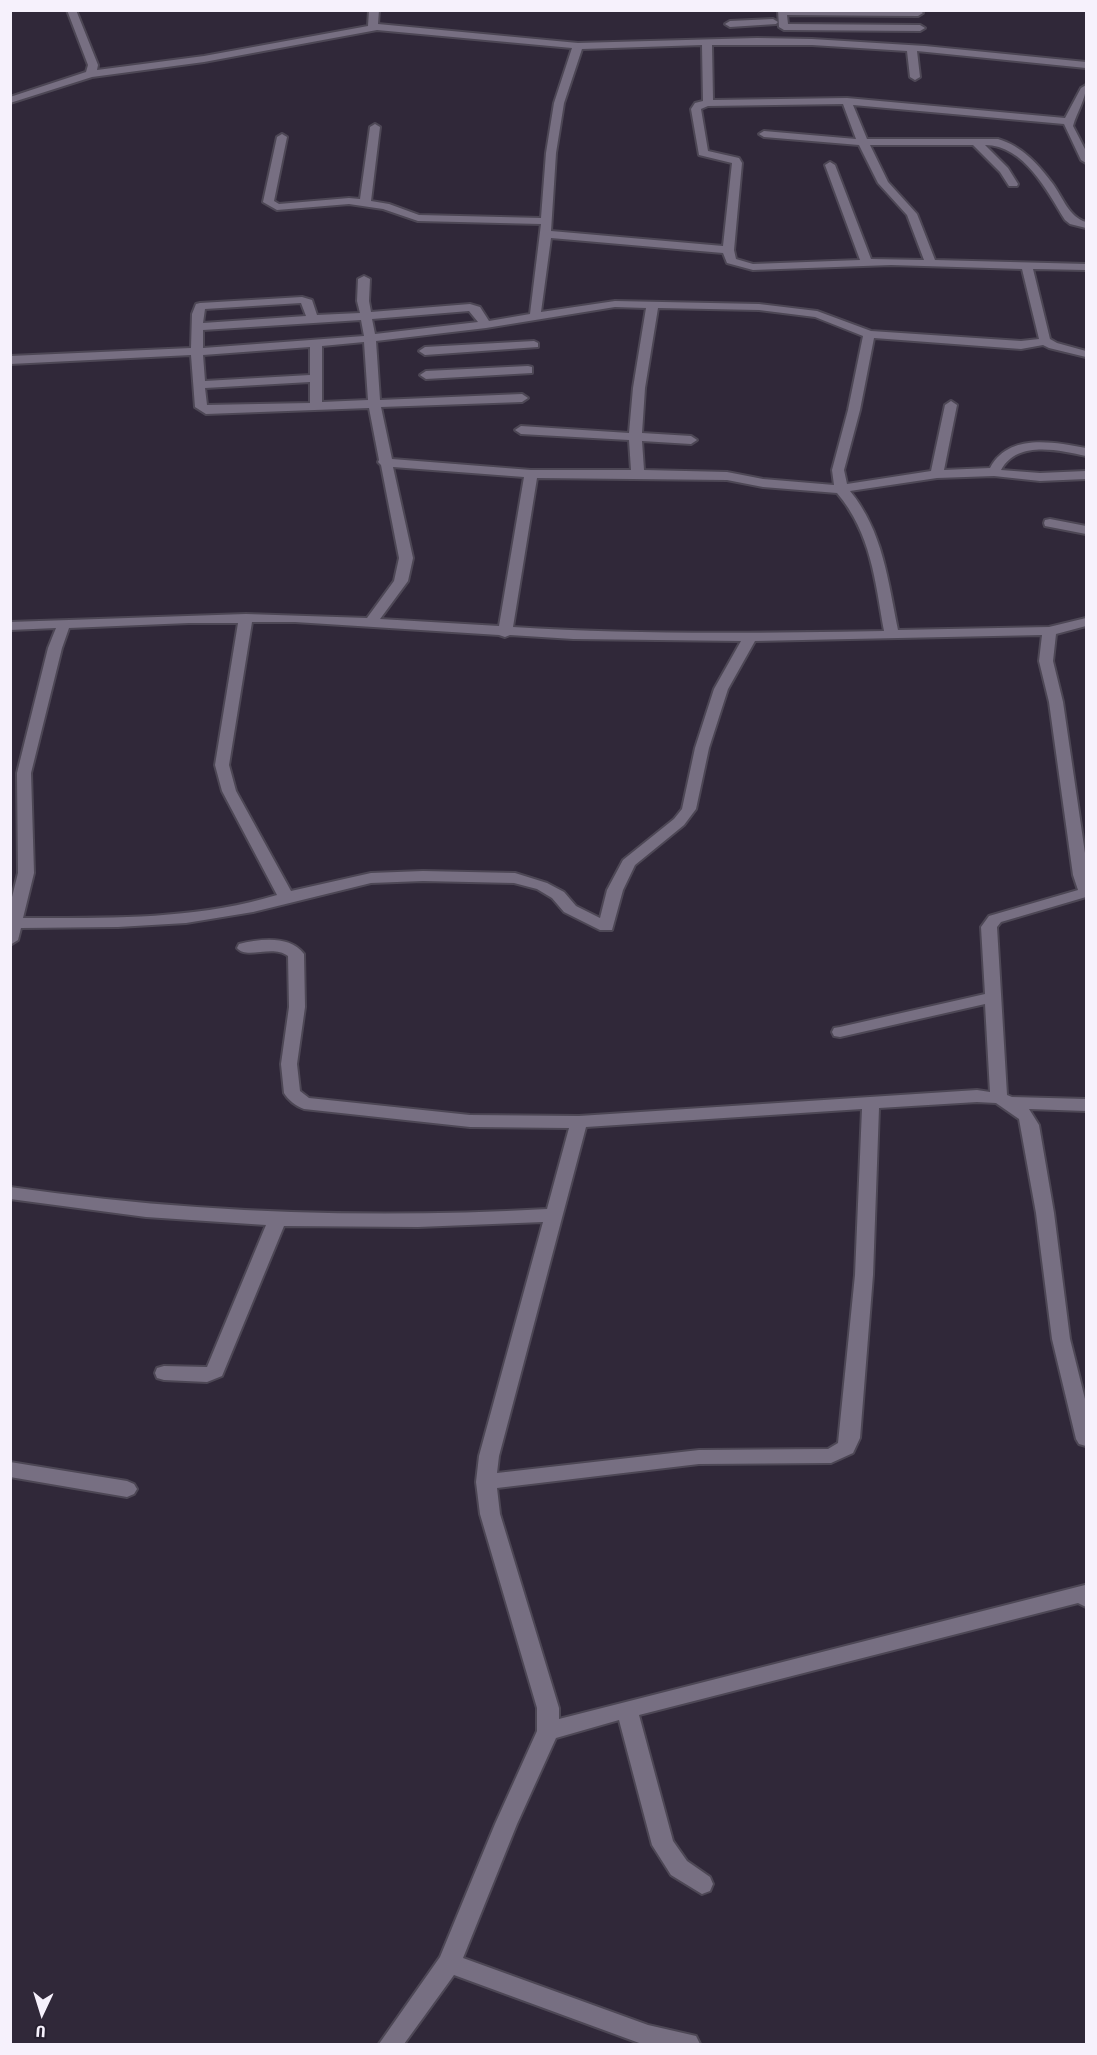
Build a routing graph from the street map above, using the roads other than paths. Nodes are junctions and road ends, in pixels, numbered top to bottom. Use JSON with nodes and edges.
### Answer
{"nodes":[{"id":1,"x":71,"y":10,"type":"edge"},
{"id":2,"x":374,"y":10,"type":"edge"},
{"id":3,"x":726,"y":10,"type":"edge"},
{"id":4,"x":918,"y":13,"type":"dead end"},
{"id":5,"x":773,"y":22,"type":"dead end"},
{"id":6,"x":730,"y":24,"type":"junction"},
{"id":7,"x":373,"y":27,"type":"junction"},
{"id":8,"x":863,"y":28,"type":"junction"},
{"id":9,"x":920,"y":28,"type":"dead end"},
{"id":10,"x":734,"y":41,"type":"junction"},
{"id":11,"x":707,"y":43,"type":"junction"},
{"id":12,"x":865,"y":45,"type":"junction"},
{"id":13,"x":578,"y":46,"type":"junction"},
{"id":14,"x":912,"y":48,"type":"junction"},
{"id":15,"x":1086,"y":65,"type":"edge"},
{"id":16,"x":91,"y":74,"type":"junction"},
{"id":17,"x":915,"y":77,"type":"dead end"},
{"id":18,"x":1085,"y":95,"type":"edge"},
{"id":19,"x":10,"y":100,"type":"edge"},
{"id":20,"x":847,"y":101,"type":"junction"},
{"id":21,"x":708,"y":103,"type":"junction"},
{"id":22,"x":1068,"y":121,"type":"junction"},
{"id":23,"x":375,"y":127,"type":"dead end"},
{"id":24,"x":764,"y":134,"type":"dead end"},
{"id":25,"x":282,"y":137,"type":"dead end"},
{"id":26,"x":975,"y":141,"type":"junction"},
{"id":27,"x":864,"y":142,"type":"junction"},
{"id":28,"x":1086,"y":160,"type":"edge"},
{"id":29,"x":830,"y":165,"type":"dead end"},
{"id":30,"x":1013,"y":184,"type":"dead end"},
{"id":31,"x":365,"y":202,"type":"junction"},
{"id":32,"x":546,"y":221,"type":"junction"},
{"id":33,"x":1086,"y":225,"type":"edge"},
{"id":34,"x":546,"y":234,"type":"junction"},
{"id":35,"x":728,"y":250,"type":"junction"},
{"id":36,"x":931,"y":262,"type":"junction"},
{"id":37,"x":867,"y":263,"type":"junction"},
{"id":38,"x":1027,"y":266,"type":"junction"},
{"id":39,"x":1086,"y":267,"type":"edge"},
{"id":40,"x":364,"y":279,"type":"dead end"},
{"id":41,"x":653,"y":303,"type":"junction"},
{"id":42,"x":366,"y":316,"type":"junction"},
{"id":43,"x":535,"y":317,"type":"junction"},
{"id":44,"x":312,"y":319,"type":"junction"},
{"id":45,"x":486,"y":326,"type":"junction"},
{"id":46,"x":197,"y":327,"type":"junction"},
{"id":47,"x":423,"y":334,"type":"junction"},
{"id":48,"x":869,"y":334,"type":"junction"},
{"id":49,"x":370,"y":338,"type":"junction"},
{"id":50,"x":1045,"y":341,"type":"junction"},
{"id":51,"x":316,"y":342,"type":"junction"},
{"id":52,"x":534,"y":345,"type":"dead end"},
{"id":53,"x":425,"y":351,"type":"junction"},
{"id":54,"x":198,"y":352,"type":"junction"},
{"id":55,"x":1086,"y":354,"type":"edge"},
{"id":56,"x":10,"y":360,"type":"edge"},
{"id":57,"x":528,"y":370,"type":"dead end"},
{"id":58,"x":316,"y":378,"type":"junction"},
{"id":59,"x":199,"y":385,"type":"junction"},
{"id":60,"x":427,"y":388,"type":"junction"},
{"id":61,"x":522,"y":398,"type":"dead end"},
{"id":62,"x":374,"y":403,"type":"junction"},
{"id":63,"x":951,"y":405,"type":"dead end"},
{"id":64,"x":316,"y":406,"type":"junction"},
{"id":65,"x":521,"y":430,"type":"dead end"},
{"id":66,"x":635,"y":436,"type":"junction"},
{"id":67,"x":691,"y":440,"type":"dead end"},
{"id":68,"x":1086,"y":452,"type":"edge"},
{"id":69,"x":384,"y":462,"type":"junction"},
{"id":70,"x":994,"y":472,"type":"junction"},
{"id":71,"x":531,"y":474,"type":"junction"},
{"id":72,"x":638,"y":474,"type":"junction"},
{"id":73,"x":937,"y":474,"type":"junction"},
{"id":74,"x":1086,"y":475,"type":"edge"},
{"id":75,"x":841,"y":489,"type":"junction"},
{"id":76,"x":1050,"y":524,"type":"dead end"},
{"id":77,"x":1086,"y":530,"type":"edge"},
{"id":78,"x":246,"y":618,"type":"junction"},
{"id":79,"x":1086,"y":622,"type":"edge"},
{"id":80,"x":370,"y":623,"type":"junction"},
{"id":81,"x":64,"y":624,"type":"junction"},
{"id":82,"x":10,"y":626,"type":"edge"},
{"id":83,"x":1049,"y":631,"type":"junction"},
{"id":84,"x":505,"y":633,"type":"junction"},
{"id":85,"x":892,"y":635,"type":"junction"},
{"id":86,"x":750,"y":637,"type":"junction"},
{"id":87,"x":1086,"y":892,"type":"edge"},
{"id":88,"x":286,"y":897,"type":"junction"},
{"id":89,"x":15,"y":923,"type":"junction"},
{"id":90,"x":10,"y":940,"type":"edge"},
{"id":91,"x":245,"y":948,"type":"dead end"},
{"id":92,"x":993,"y":997,"type":"junction"},
{"id":93,"x":840,"y":1032,"type":"dead end"},
{"id":94,"x":1005,"y":1100,"type":"junction"},
{"id":95,"x":871,"y":1102,"type":"junction"},
{"id":96,"x":1086,"y":1105,"type":"edge"},
{"id":97,"x":579,"y":1122,"type":"junction"},
{"id":98,"x":10,"y":1193,"type":"edge"},
{"id":99,"x":554,"y":1215,"type":"junction"},
{"id":100,"x":277,"y":1221,"type":"junction"},
{"id":101,"x":164,"y":1373,"type":"dead end"},
{"id":102,"x":1086,"y":1439,"type":"edge"},
{"id":103,"x":10,"y":1469,"type":"edge"},
{"id":104,"x":486,"y":1482,"type":"junction"},
{"id":105,"x":127,"y":1489,"type":"dead end"},
{"id":106,"x":1086,"y":1593,"type":"edge"},
{"id":107,"x":627,"y":1709,"type":"junction"},
{"id":108,"x":548,"y":1731,"type":"junction"},
{"id":109,"x":702,"y":1884,"type":"dead end"},
{"id":110,"x":449,"y":1963,"type":"junction"},
{"id":111,"x":392,"y":2044,"type":"edge"},
{"id":112,"x":688,"y":2044,"type":"edge"}],
"edges":[{"from":1,"to":16,"type":"street"},
{"from":2,"to":7,"type":"street"},
{"from":3,"to":6,"type":"street"},
{"from":4,"to":8,"type":"street"},
{"from":5,"to":6,"type":"street"},
{"from":6,"to":10,"type":"street"},
{"from":7,"to":13,"type":"street"},
{"from":7,"to":16,"type":"street"},
{"from":8,"to":9,"type":"street"},
{"from":8,"to":12,"type":"street"},
{"from":10,"to":11,"type":"street"},
{"from":10,"to":12,"type":"street"},
{"from":11,"to":13,"type":"street"},
{"from":11,"to":21,"type":"street"},
{"from":12,"to":14,"type":"street"},
{"from":13,"to":32,"type":"street"},
{"from":14,"to":15,"type":"street"},
{"from":14,"to":17,"type":"street"},
{"from":16,"to":19,"type":"street"},
{"from":18,"to":22,"type":"street"},
{"from":20,"to":21,"type":"street"},
{"from":20,"to":22,"type":"street"},
{"from":20,"to":27,"type":"street"},
{"from":21,"to":35,"type":"street"},
{"from":22,"to":28,"type":"street"},
{"from":23,"to":31,"type":"street"},
{"from":24,"to":27,"type":"street"},
{"from":25,"to":31,"type":"street"},
{"from":26,"to":27,"type":"street"},
{"from":26,"to":30,"type":"street"},
{"from":26,"to":33,"type":"street"},
{"from":27,"to":36,"type":"street"},
{"from":29,"to":37,"type":"street"},
{"from":31,"to":32,"type":"street"},
{"from":32,"to":34,"type":"street"},
{"from":34,"to":35,"type":"street"},
{"from":34,"to":43,"type":"street"},
{"from":35,"to":37,"type":"street"},
{"from":36,"to":37,"type":"street"},
{"from":36,"to":38,"type":"street"},
{"from":38,"to":39,"type":"street"},
{"from":38,"to":50,"type":"street"},
{"from":40,"to":42,"type":"street"},
{"from":41,"to":43,"type":"street"},
{"from":41,"to":48,"type":"street"},
{"from":41,"to":66,"type":"street"},
{"from":42,"to":44,"type":"street"},
{"from":42,"to":45,"type":"street"},
{"from":42,"to":49,"type":"street"},
{"from":43,"to":45,"type":"street"},
{"from":44,"to":46,"type":"street"},
{"from":44,"to":46,"type":"street"},
{"from":45,"to":47,"type":"street"},
{"from":46,"to":54,"type":"street"},
{"from":47,"to":49,"type":"street"},
{"from":47,"to":53,"type":"street"},
{"from":48,"to":50,"type":"street"},
{"from":48,"to":75,"type":"street"},
{"from":49,"to":51,"type":"street"},
{"from":49,"to":62,"type":"street"},
{"from":50,"to":55,"type":"street"},
{"from":51,"to":54,"type":"street"},
{"from":51,"to":58,"type":"street"},
{"from":52,"to":53,"type":"street"},
{"from":53,"to":60,"type":"street"},
{"from":54,"to":56,"type":"street"},
{"from":54,"to":59,"type":"street"},
{"from":57,"to":60,"type":"street"},
{"from":58,"to":59,"type":"street"},
{"from":58,"to":64,"type":"street"},
{"from":59,"to":64,"type":"street"},
{"from":60,"to":61,"type":"street"},
{"from":60,"to":62,"type":"street"},
{"from":62,"to":64,"type":"street"},
{"from":62,"to":69,"type":"street"},
{"from":63,"to":73,"type":"street"},
{"from":65,"to":66,"type":"street"},
{"from":66,"to":67,"type":"street"},
{"from":66,"to":72,"type":"street"},
{"from":68,"to":70,"type":"street"},
{"from":69,"to":71,"type":"street"},
{"from":69,"to":80,"type":"street"},
{"from":70,"to":73,"type":"street"},
{"from":70,"to":74,"type":"street"},
{"from":71,"to":72,"type":"street"},
{"from":71,"to":84,"type":"street"},
{"from":72,"to":75,"type":"street"},
{"from":73,"to":75,"type":"street"},
{"from":75,"to":85,"type":"street"},
{"from":76,"to":77,"type":"street"},
{"from":78,"to":80,"type":"street"},
{"from":78,"to":81,"type":"street"},
{"from":78,"to":88,"type":"street"},
{"from":79,"to":83,"type":"street"},
{"from":80,"to":84,"type":"street"},
{"from":81,"to":82,"type":"street"},
{"from":81,"to":89,"type":"street"},
{"from":83,"to":85,"type":"street"},
{"from":83,"to":87,"type":"street"},
{"from":84,"to":86,"type":"street"},
{"from":85,"to":86,"type":"street"},
{"from":86,"to":88,"type":"street"},
{"from":87,"to":92,"type":"street"},
{"from":88,"to":89,"type":"street"},
{"from":89,"to":90,"type":"street"},
{"from":91,"to":97,"type":"street"},
{"from":92,"to":93,"type":"street"},
{"from":92,"to":94,"type":"street"},
{"from":94,"to":95,"type":"street"},
{"from":94,"to":96,"type":"street"},
{"from":94,"to":102,"type":"street"},
{"from":95,"to":97,"type":"street"},
{"from":95,"to":104,"type":"street"},
{"from":97,"to":99,"type":"street"},
{"from":98,"to":100,"type":"street"},
{"from":99,"to":100,"type":"street"},
{"from":99,"to":104,"type":"street"},
{"from":100,"to":101,"type":"street"},
{"from":103,"to":105,"type":"street"},
{"from":104,"to":108,"type":"street"},
{"from":106,"to":107,"type":"street"},
{"from":107,"to":108,"type":"street"},
{"from":107,"to":109,"type":"street"},
{"from":108,"to":110,"type":"street"},
{"from":110,"to":111,"type":"street"},
{"from":110,"to":112,"type":"street"}]}
